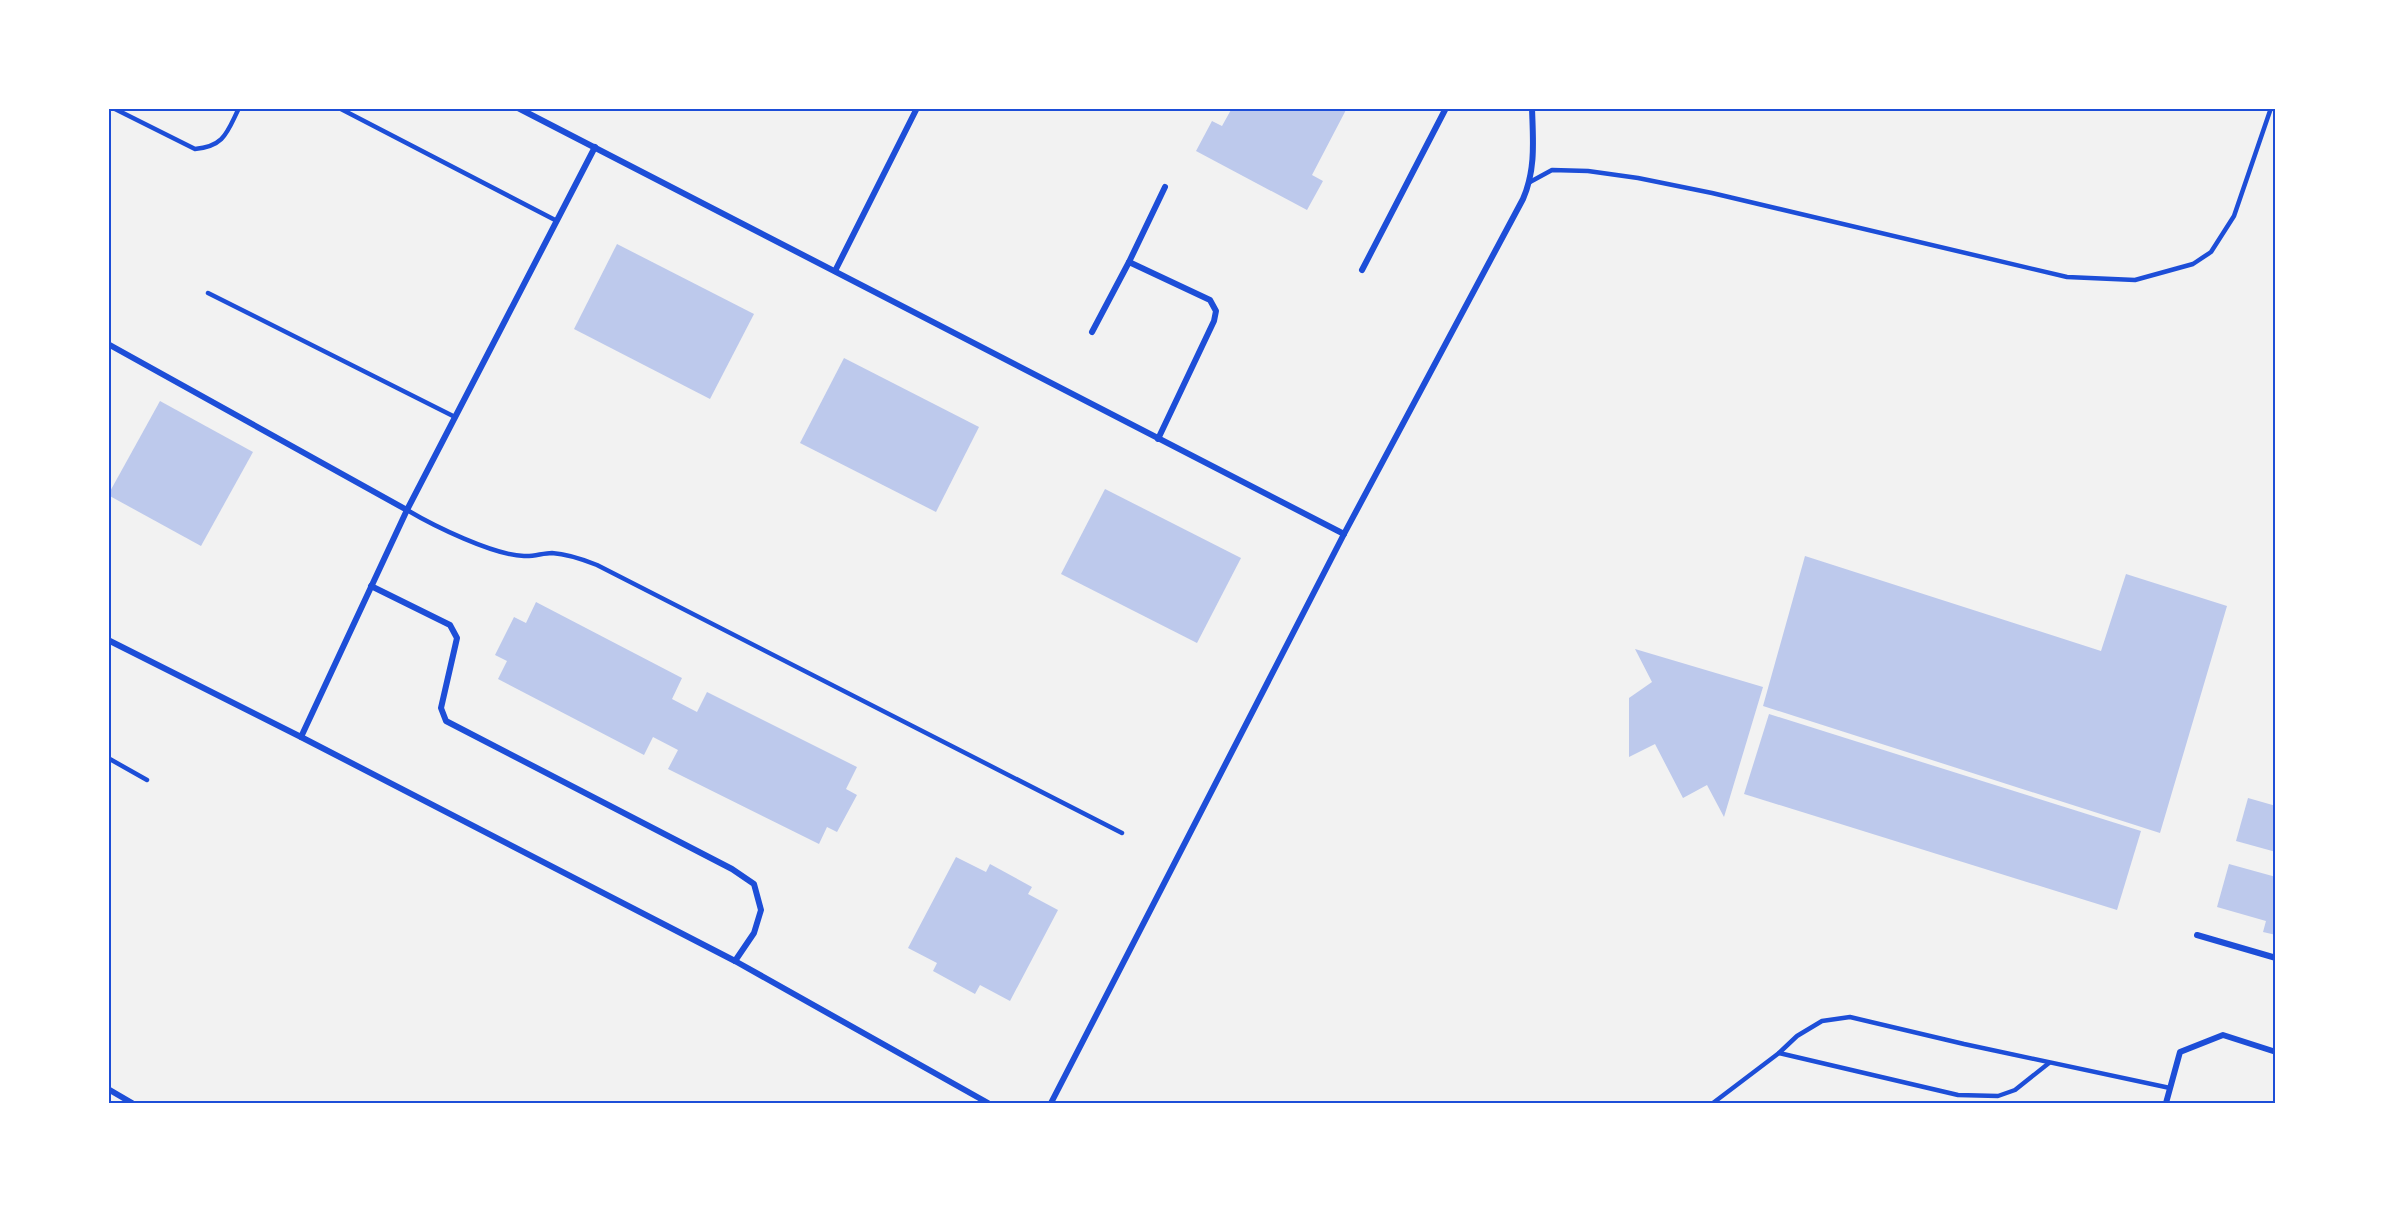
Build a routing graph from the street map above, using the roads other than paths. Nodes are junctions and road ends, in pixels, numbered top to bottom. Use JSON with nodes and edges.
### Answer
{"nodes":[{"id":1,"x":113,"y":108,"type":"edge"},
{"id":2,"x":239,"y":108,"type":"edge"},
{"id":3,"x":339,"y":108,"type":"edge"},
{"id":4,"x":518,"y":108,"type":"edge"},
{"id":5,"x":917,"y":108,"type":"edge"},
{"id":6,"x":1446,"y":108,"type":"edge"},
{"id":7,"x":1532,"y":108,"type":"edge"},
{"id":8,"x":2271,"y":108,"type":"edge"},
{"id":9,"x":596,"y":147,"type":"junction"},
{"id":10,"x":1530,"y":182,"type":"junction"},
{"id":11,"x":1165,"y":188,"type":"dead end"},
{"id":12,"x":557,"y":221,"type":"junction"},
{"id":13,"x":1129,"y":262,"type":"junction"},
{"id":14,"x":1362,"y":270,"type":"dead end"},
{"id":15,"x":835,"y":271,"type":"junction"},
{"id":16,"x":208,"y":293,"type":"dead end"},
{"id":17,"x":1092,"y":332,"type":"dead end"},
{"id":18,"x":108,"y":344,"type":"edge"},
{"id":19,"x":455,"y":417,"type":"junction"},
{"id":20,"x":1158,"y":439,"type":"junction"},
{"id":21,"x":407,"y":510,"type":"junction"},
{"id":22,"x":1344,"y":534,"type":"junction"},
{"id":23,"x":371,"y":586,"type":"junction"},
{"id":24,"x":108,"y":640,"type":"edge"},
{"id":25,"x":301,"y":737,"type":"junction"},
{"id":26,"x":108,"y":758,"type":"edge"},
{"id":27,"x":147,"y":780,"type":"dead end"},
{"id":28,"x":1122,"y":833,"type":"dead end"},
{"id":29,"x":2197,"y":935,"type":"dead end"},
{"id":30,"x":2276,"y":958,"type":"edge"},
{"id":31,"x":735,"y":961,"type":"junction"},
{"id":32,"x":2276,"y":1052,"type":"edge"},
{"id":33,"x":1779,"y":1053,"type":"junction"},
{"id":34,"x":2049,"y":1063,"type":"junction"},
{"id":35,"x":2170,"y":1088,"type":"junction"},
{"id":36,"x":108,"y":1089,"type":"edge"},
{"id":37,"x":132,"y":1103,"type":"edge"},
{"id":38,"x":988,"y":1103,"type":"edge"},
{"id":39,"x":1051,"y":1103,"type":"edge"},
{"id":40,"x":1713,"y":1103,"type":"edge"},
{"id":41,"x":2166,"y":1103,"type":"edge"}],
"edges":[{"from":1,"to":2,"type":"lane"},
{"from":3,"to":12,"type":"lane"},
{"from":4,"to":9,"type":"street"},
{"from":5,"to":15,"type":"street"},
{"from":6,"to":14,"type":"street"},
{"from":7,"to":10,"type":"street"},
{"from":8,"to":10,"type":"lane"},
{"from":9,"to":12,"type":"street"},
{"from":9,"to":15,"type":"street"},
{"from":10,"to":22,"type":"street"},
{"from":11,"to":13,"type":"street"},
{"from":12,"to":19,"type":"street"},
{"from":13,"to":17,"type":"street"},
{"from":13,"to":20,"type":"street"},
{"from":15,"to":20,"type":"street"},
{"from":16,"to":19,"type":"lane"},
{"from":18,"to":21,"type":"street"},
{"from":19,"to":21,"type":"street"},
{"from":20,"to":22,"type":"street"},
{"from":21,"to":23,"type":"street"},
{"from":21,"to":28,"type":"lane"},
{"from":22,"to":39,"type":"street"},
{"from":23,"to":25,"type":"street"},
{"from":23,"to":31,"type":"street"},
{"from":24,"to":25,"type":"street"},
{"from":25,"to":31,"type":"street"},
{"from":26,"to":27,"type":"lane"},
{"from":29,"to":30,"type":"street"},
{"from":31,"to":38,"type":"street"},
{"from":32,"to":35,"type":"street"},
{"from":33,"to":34,"type":"lane"},
{"from":33,"to":34,"type":"lane"},
{"from":33,"to":40,"type":"lane"},
{"from":34,"to":35,"type":"lane"},
{"from":35,"to":41,"type":"street"},
{"from":36,"to":37,"type":"street"}]}
